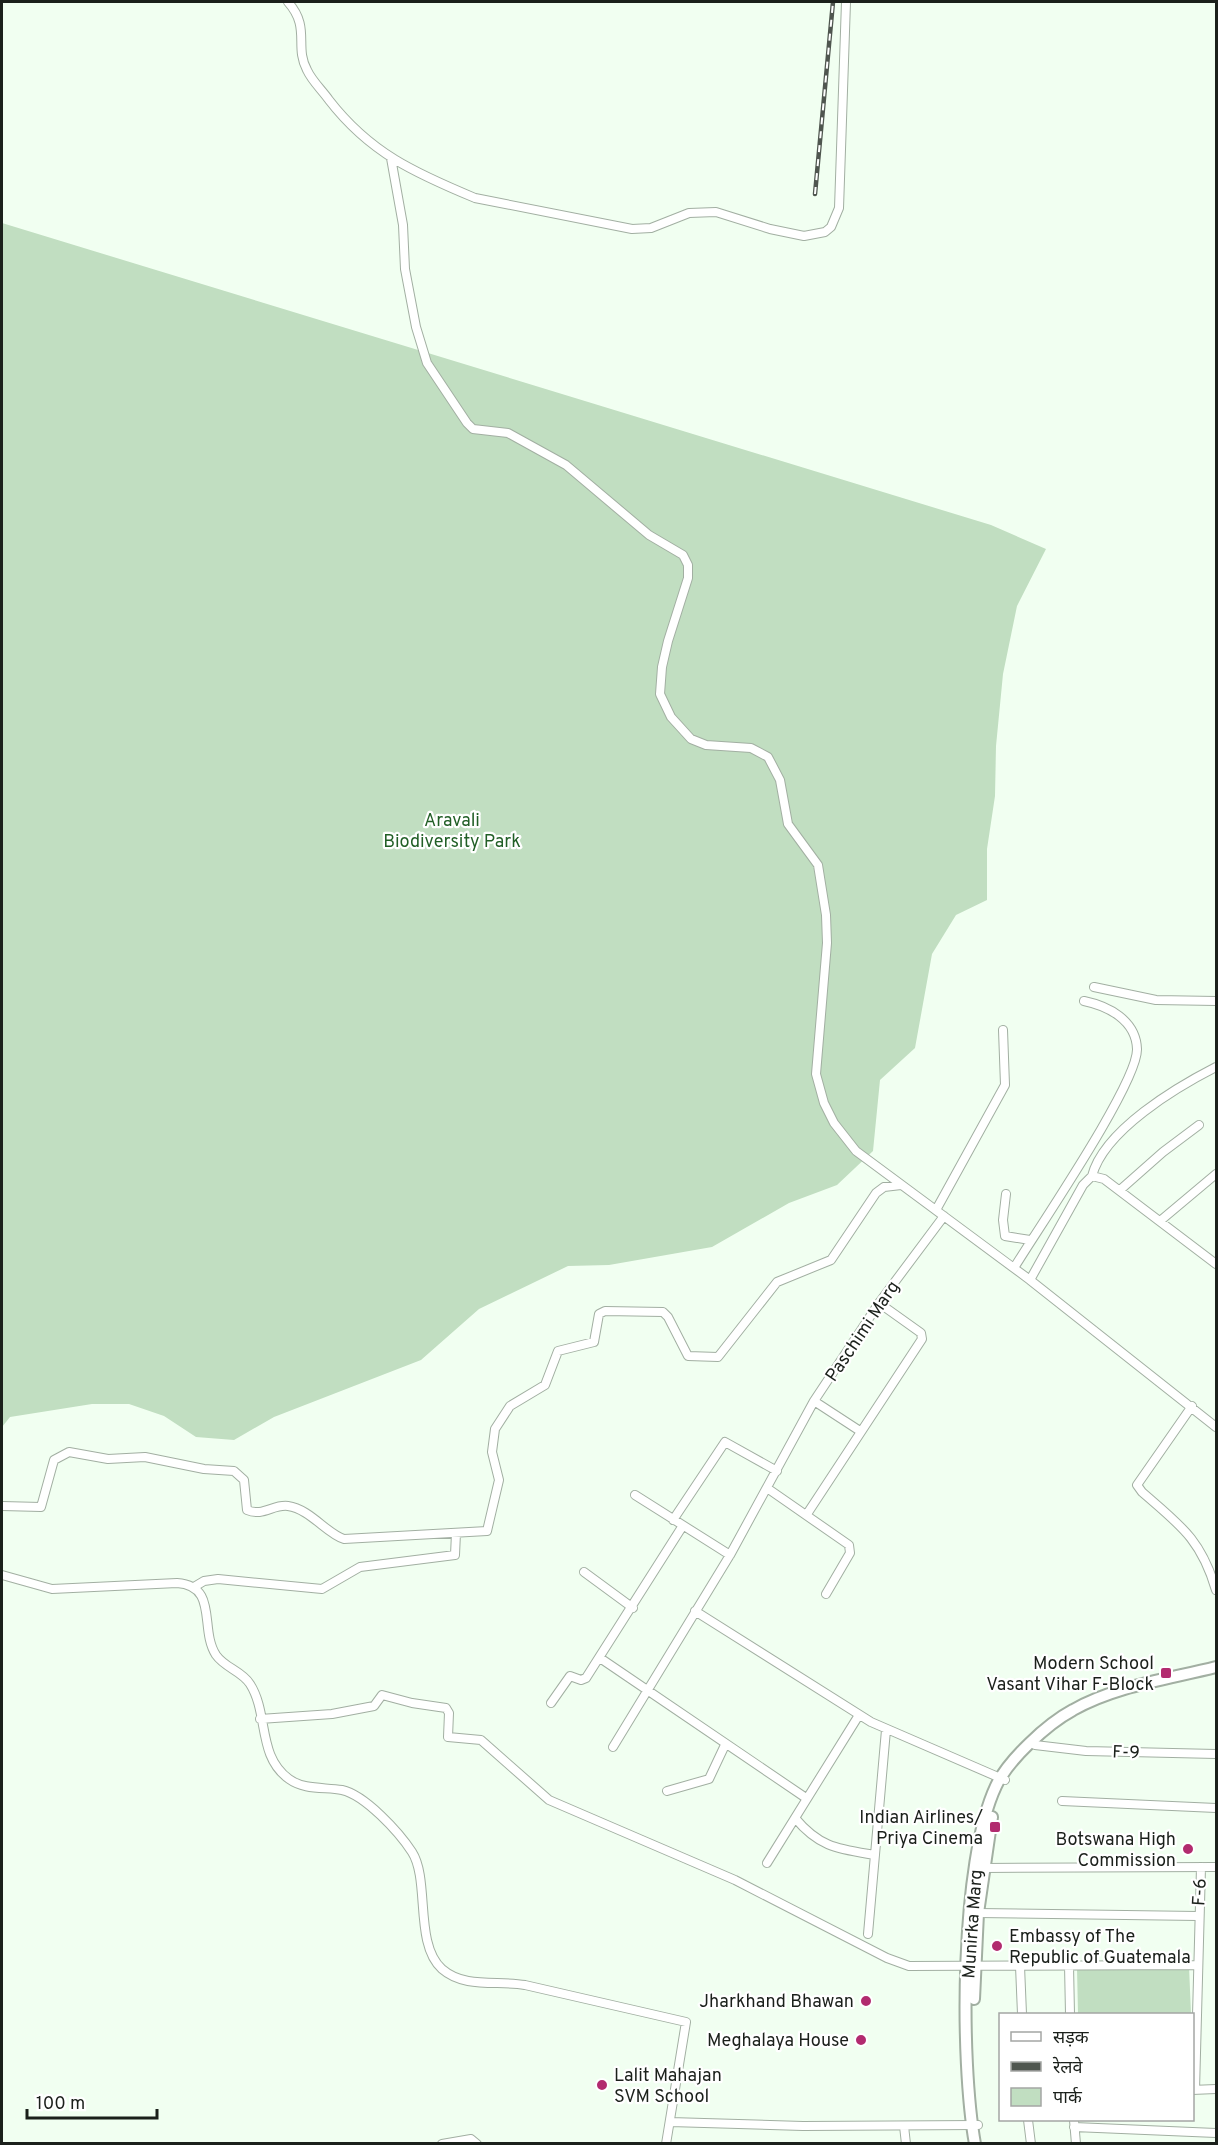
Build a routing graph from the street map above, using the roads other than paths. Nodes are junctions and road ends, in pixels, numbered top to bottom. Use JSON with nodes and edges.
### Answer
{"nodes":[{"id":1,"x":288,"y":2,"type":"edge"},
{"id":2,"x":846,"y":2,"type":"edge"},
{"id":3,"x":391,"y":158,"type":"junction"},
{"id":4,"x":1094,"y":987,"type":"dead end"},
{"id":5,"x":1084,"y":1001,"type":"dead end"},
{"id":6,"x":1216,"y":1001,"type":"edge"},
{"id":7,"x":1003,"y":1030,"type":"dead end"},
{"id":8,"x":1216,"y":1067,"type":"edge"},
{"id":9,"x":1199,"y":1125,"type":"dead end"},
{"id":10,"x":1216,"y":1174,"type":"edge"},
{"id":11,"x":1092,"y":1176,"type":"junction"},
{"id":12,"x":901,"y":1185,"type":"junction"},
{"id":13,"x":1120,"y":1190,"type":"junction"},
{"id":14,"x":1006,"y":1194,"type":"dead end"},
{"id":15,"x":936,"y":1210,"type":"junction"},
{"id":16,"x":944,"y":1216,"type":"junction"},
{"id":17,"x":1160,"y":1221,"type":"junction"},
{"id":18,"x":1030,"y":1240,"type":"junction"},
{"id":19,"x":1216,"y":1264,"type":"edge"},
{"id":20,"x":1014,"y":1268,"type":"junction"},
{"id":21,"x":1030,"y":1280,"type":"junction"},
{"id":22,"x":879,"y":1303,"type":"junction"},
{"id":23,"x":814,"y":1401,"type":"junction"},
{"id":24,"x":1192,"y":1406,"type":"junction"},
{"id":25,"x":1216,"y":1427,"type":"edge"},
{"id":26,"x":860,"y":1431,"type":"junction"},
{"id":27,"x":777,"y":1471,"type":"junction"},
{"id":28,"x":767,"y":1488,"type":"junction"},
{"id":29,"x":635,"y":1495,"type":"dead end"},
{"id":30,"x":2,"y":1506,"type":"edge"},
{"id":31,"x":807,"y":1514,"type":"junction"},
{"id":32,"x":673,"y":1520,"type":"junction"},
{"id":33,"x":682,"y":1527,"type":"junction"},
{"id":34,"x":456,"y":1533,"type":"junction"},
{"id":35,"x":730,"y":1555,"type":"junction"},
{"id":36,"x":584,"y":1572,"type":"dead end"},
{"id":37,"x":2,"y":1575,"type":"edge"},
{"id":38,"x":194,"y":1587,"type":"junction"},
{"id":39,"x":1216,"y":1590,"type":"edge"},
{"id":40,"x":826,"y":1594,"type":"dead end"},
{"id":41,"x":633,"y":1608,"type":"junction"},
{"id":42,"x":695,"y":1611,"type":"junction"},
{"id":43,"x":600,"y":1658,"type":"junction"},
{"id":44,"x":1216,"y":1669,"type":"edge"},
{"id":45,"x":645,"y":1691,"type":"junction"},
{"id":46,"x":551,"y":1703,"type":"dead end"},
{"id":47,"x":859,"y":1715,"type":"junction"},
{"id":48,"x":260,"y":1719,"type":"junction"},
{"id":49,"x":886,"y":1730,"type":"junction"},
{"id":50,"x":725,"y":1745,"type":"junction"},
{"id":51,"x":1035,"y":1745,"type":"junction"},
{"id":52,"x":613,"y":1747,"type":"dead end"},
{"id":53,"x":1216,"y":1754,"type":"edge"},
{"id":54,"x":1003,"y":1779,"type":"junction"},
{"id":55,"x":667,"y":1791,"type":"dead end"},
{"id":56,"x":806,"y":1798,"type":"junction"},
{"id":57,"x":1062,"y":1801,"type":"dead end"},
{"id":58,"x":1216,"y":1808,"type":"edge"},
{"id":59,"x":795,"y":1818,"type":"junction"},
{"id":60,"x":875,"y":1855,"type":"junction"},
{"id":61,"x":767,"y":1863,"type":"dead end"},
{"id":62,"x":1201,"y":1867,"type":"junction"},
{"id":63,"x":1216,"y":1867,"type":"edge"},
{"id":64,"x":983,"y":1868,"type":"junction"},
{"id":65,"x":978,"y":1913,"type":"junction"},
{"id":66,"x":1198,"y":1916,"type":"junction"},
{"id":67,"x":868,"y":1934,"type":"dead end"},
{"id":68,"x":1069,"y":1965,"type":"junction"},
{"id":69,"x":1197,"y":1965,"type":"junction"},
{"id":70,"x":971,"y":1966,"type":"junction"},
{"id":71,"x":1020,"y":1966,"type":"junction"},
{"id":72,"x":1022,"y":2013,"type":"edge"},
{"id":73,"x":1070,"y":2013,"type":"edge"},
{"id":74,"x":1216,"y":2089,"type":"edge"},
{"id":75,"x":1194,"y":2090,"type":"edge"},
{"id":76,"x":1028,"y":2121,"type":"edge"},
{"id":77,"x":670,"y":2122,"type":"junction"},
{"id":78,"x":1074,"y":2123,"type":"edge"},
{"id":79,"x":975,"y":2125,"type":"junction"},
{"id":80,"x":904,"y":2126,"type":"junction"},
{"id":81,"x":1216,"y":2133,"type":"edge"},
{"id":82,"x":442,"y":2144,"type":"edge"},
{"id":83,"x":477,"y":2144,"type":"edge"},
{"id":84,"x":666,"y":2144,"type":"edge"},
{"id":85,"x":906,"y":2144,"type":"edge"},
{"id":86,"x":975,"y":2144,"type":"edge"},
{"id":87,"x":981,"y":2144,"type":"edge"},
{"id":88,"x":1031,"y":2144,"type":"edge"},
{"id":89,"x":1076,"y":2144,"type":"edge"}],
"edges":[{"from":1,"to":3,"type":"street"},
{"from":2,"to":3,"type":"street"},
{"from":3,"to":12,"type":"street"},
{"from":4,"to":6,"type":"street"},
{"from":5,"to":18,"type":"street"},
{"from":7,"to":15,"type":"street"},
{"from":8,"to":11,"type":"street"},
{"from":9,"to":13,"type":"street"},
{"from":10,"to":17,"type":"street"},
{"from":11,"to":13,"type":"street"},
{"from":11,"to":21,"type":"street"},
{"from":12,"to":15,"type":"street"},
{"from":12,"to":34,"type":"street"},
{"from":13,"to":17,"type":"street"},
{"from":14,"to":18,"type":"street"},
{"from":15,"to":16,"type":"street"},
{"from":16,"to":20,"type":"street"},
{"from":16,"to":22,"type":"street","name":"Paschimi Marg"},
{"from":17,"to":19,"type":"street"},
{"from":18,"to":20,"type":"street"},
{"from":20,"to":21,"type":"street"},
{"from":21,"to":24,"type":"street"},
{"from":22,"to":23,"type":"street","name":"Paschimi Marg"},
{"from":22,"to":26,"type":"street"},
{"from":23,"to":26,"type":"street"},
{"from":23,"to":27,"type":"street","name":"Paschimi Marg"},
{"from":24,"to":25,"type":"street"},
{"from":24,"to":39,"type":"street"},
{"from":26,"to":31,"type":"street"},
{"from":27,"to":28,"type":"street","name":"Paschimi Marg"},
{"from":27,"to":32,"type":"street"},
{"from":28,"to":31,"type":"street"},
{"from":28,"to":35,"type":"street","name":"Paschimi Marg"},
{"from":29,"to":32,"type":"street"},
{"from":30,"to":34,"type":"street"},
{"from":31,"to":40,"type":"street"},
{"from":32,"to":33,"type":"street"},
{"from":33,"to":35,"type":"street"},
{"from":33,"to":41,"type":"street"},
{"from":34,"to":38,"type":"street"},
{"from":35,"to":42,"type":"street","name":"Paschimi Marg"},
{"from":36,"to":41,"type":"street"},
{"from":37,"to":38,"type":"street"},
{"from":38,"to":48,"type":"street"},
{"from":41,"to":43,"type":"street"},
{"from":42,"to":45,"type":"street","name":"Paschimi Marg"},
{"from":42,"to":47,"type":"street"},
{"from":43,"to":45,"type":"street"},
{"from":43,"to":46,"type":"street"},
{"from":44,"to":51,"type":"street","name":"Munirka Marg"},
{"from":44,"to":54,"type":"street","name":"Munirka Marg"},
{"from":45,"to":50,"type":"street"},
{"from":45,"to":52,"type":"street","name":"Paschimi Marg"},
{"from":47,"to":49,"type":"street"},
{"from":47,"to":56,"type":"street"},
{"from":48,"to":70,"type":"street"},
{"from":48,"to":77,"type":"street"},
{"from":49,"to":54,"type":"street"},
{"from":49,"to":60,"type":"street"},
{"from":50,"to":55,"type":"street"},
{"from":50,"to":56,"type":"street"},
{"from":51,"to":53,"type":"street","name":"F-9"},
{"from":51,"to":54,"type":"street","name":"Munirka Marg"},
{"from":54,"to":64,"type":"street","name":"Munirka Marg"},
{"from":54,"to":70,"type":"street","name":"Munirka Marg"},
{"from":56,"to":59,"type":"street"},
{"from":57,"to":58,"type":"street"},
{"from":59,"to":60,"type":"street"},
{"from":59,"to":61,"type":"street"},
{"from":60,"to":67,"type":"street"},
{"from":62,"to":63,"type":"street"},
{"from":62,"to":64,"type":"street"},
{"from":62,"to":66,"type":"street","name":"F-6"},
{"from":64,"to":65,"type":"street","name":"Munirka Marg"},
{"from":65,"to":66,"type":"street"},
{"from":65,"to":70,"type":"street","name":"Munirka Marg"},
{"from":66,"to":69,"type":"street","name":"F-6"},
{"from":68,"to":69,"type":"street"},
{"from":68,"to":71,"type":"street"},
{"from":68,"to":73,"type":"street"},
{"from":69,"to":75,"type":"street","name":"F-6"},
{"from":70,"to":71,"type":"street"},
{"from":70,"to":79,"type":"street","name":"Munirka Marg"},
{"from":71,"to":72,"type":"street"},
{"from":74,"to":75,"type":"street"},
{"from":76,"to":88,"type":"street"},
{"from":77,"to":80,"type":"street"},
{"from":77,"to":84,"type":"street"},
{"from":78,"to":81,"type":"street"},
{"from":78,"to":89,"type":"street"},
{"from":79,"to":80,"type":"street"},
{"from":79,"to":86,"type":"street","name":"Munirka Marg"},
{"from":79,"to":87,"type":"street","name":"Munirka Marg"},
{"from":80,"to":85,"type":"street"},
{"from":82,"to":83,"type":"street"}]}
